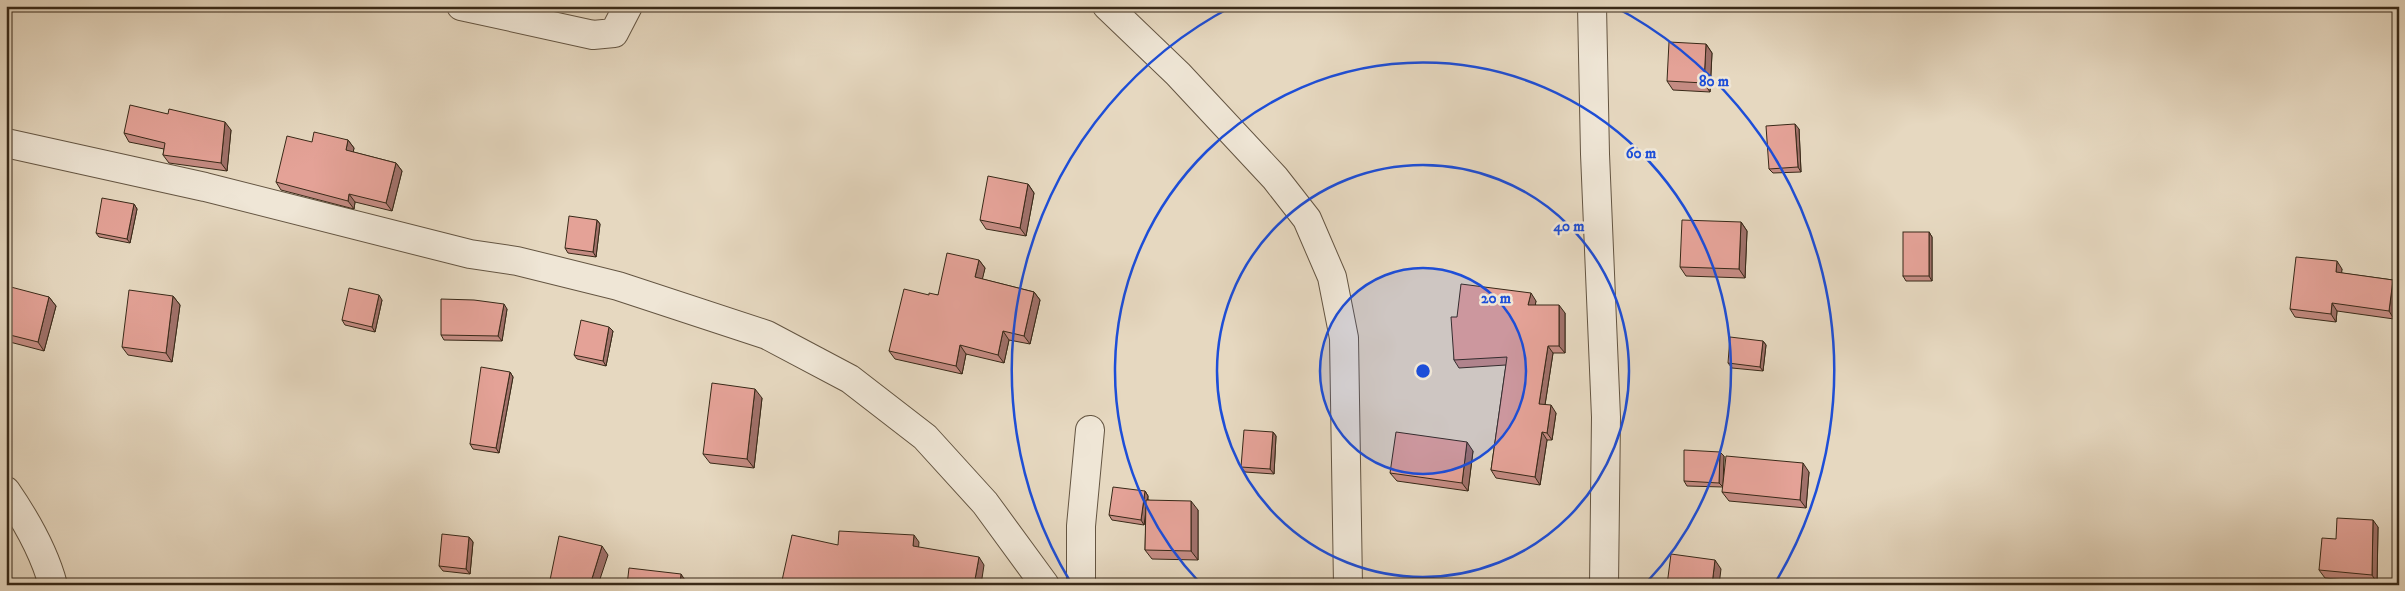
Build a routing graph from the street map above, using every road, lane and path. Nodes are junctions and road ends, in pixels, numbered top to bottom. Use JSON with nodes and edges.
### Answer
{"nodes":[{"id":1,"x":461,"y":6,"type":"edge"},
{"id":2,"x":628,"y":6,"type":"edge"},
{"id":3,"x":1107,"y":6,"type":"edge"},
{"id":4,"x":1592,"y":6,"type":"edge"},
{"id":5,"x":6,"y":142,"type":"edge"},
{"id":6,"x":1090,"y":430,"type":"dead end"},
{"id":7,"x":6,"y":491,"type":"edge"},
{"id":8,"x":53,"y":585,"type":"edge"},
{"id":9,"x":1045,"y":585,"type":"edge"},
{"id":10,"x":1081,"y":585,"type":"edge"},
{"id":11,"x":1348,"y":585,"type":"edge"},
{"id":12,"x":1604,"y":585,"type":"edge"}],
"edges":[{"from":1,"to":2,"type":"street"},
{"from":3,"to":11,"type":"street"},
{"from":4,"to":12,"type":"street"},
{"from":5,"to":9,"type":"street"},
{"from":6,"to":10,"type":"street"},
{"from":7,"to":8,"type":"street"}]}
